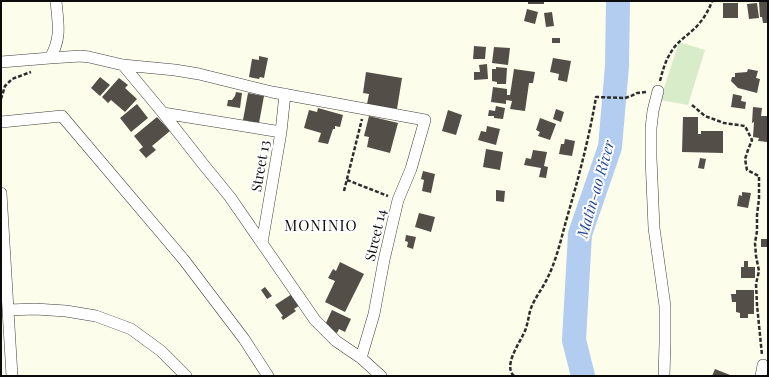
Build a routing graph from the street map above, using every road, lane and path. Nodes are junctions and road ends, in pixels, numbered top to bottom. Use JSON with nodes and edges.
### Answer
{"nodes":[{"id":1,"x":56,"y":1,"type":"edge"},
{"id":2,"x":712,"y":1,"type":"edge"},
{"id":3,"x":50,"y":58,"type":"junction"},
{"id":4,"x":1,"y":62,"type":"edge"},
{"id":5,"x":123,"y":64,"type":"junction"},
{"id":6,"x":35,"y":70,"type":"dead end"},
{"id":7,"x":658,"y":91,"type":"junction"},
{"id":8,"x":285,"y":94,"type":"junction"},
{"id":9,"x":1,"y":99,"type":"edge"},
{"id":10,"x":692,"y":105,"type":"dead end"},
{"id":11,"x":163,"y":112,"type":"junction"},
{"id":12,"x":363,"y":116,"type":"dead end"},
{"id":13,"x":1,"y":122,"type":"edge"},
{"id":14,"x":281,"y":132,"type":"junction"},
{"id":15,"x":347,"y":180,"type":"junction"},
{"id":16,"x":344,"y":191,"type":"dead end"},
{"id":17,"x":1,"y":194,"type":"edge"},
{"id":18,"x":398,"y":200,"type":"junction"},
{"id":19,"x":262,"y":243,"type":"junction"},
{"id":20,"x":8,"y":310,"type":"junction"},
{"id":21,"x":361,"y":358,"type":"junction"},
{"id":22,"x":762,"y":371,"type":"edge"},
{"id":23,"x":12,"y":376,"type":"edge"},
{"id":24,"x":186,"y":376,"type":"edge"},
{"id":25,"x":268,"y":376,"type":"edge"},
{"id":26,"x":381,"y":376,"type":"edge"},
{"id":27,"x":514,"y":376,"type":"edge"},
{"id":28,"x":664,"y":376,"type":"edge"}],
"edges":[{"from":1,"to":3,"type":"street"},
{"from":2,"to":7,"type":"path"},
{"from":3,"to":4,"type":"street"},
{"from":3,"to":5,"type":"street"},
{"from":5,"to":8,"type":"street"},
{"from":5,"to":11,"type":"street"},
{"from":6,"to":9,"type":"path"},
{"from":7,"to":27,"type":"path"},
{"from":7,"to":28,"type":"street"},
{"from":8,"to":14,"type":"street","name":"Street 13"},
{"from":8,"to":18,"type":"street","name":"Street 14"},
{"from":10,"to":22,"type":"path"},
{"from":11,"to":14,"type":"street"},
{"from":11,"to":19,"type":"street"},
{"from":12,"to":15,"type":"path"},
{"from":13,"to":25,"type":"street"},
{"from":14,"to":19,"type":"street","name":"Street 13"},
{"from":15,"to":16,"type":"path"},
{"from":15,"to":18,"type":"path"},
{"from":17,"to":20,"type":"street"},
{"from":18,"to":21,"type":"street","name":"Street 14"},
{"from":19,"to":21,"type":"street"},
{"from":20,"to":23,"type":"street"},
{"from":20,"to":24,"type":"street"},
{"from":21,"to":26,"type":"street"}]}
